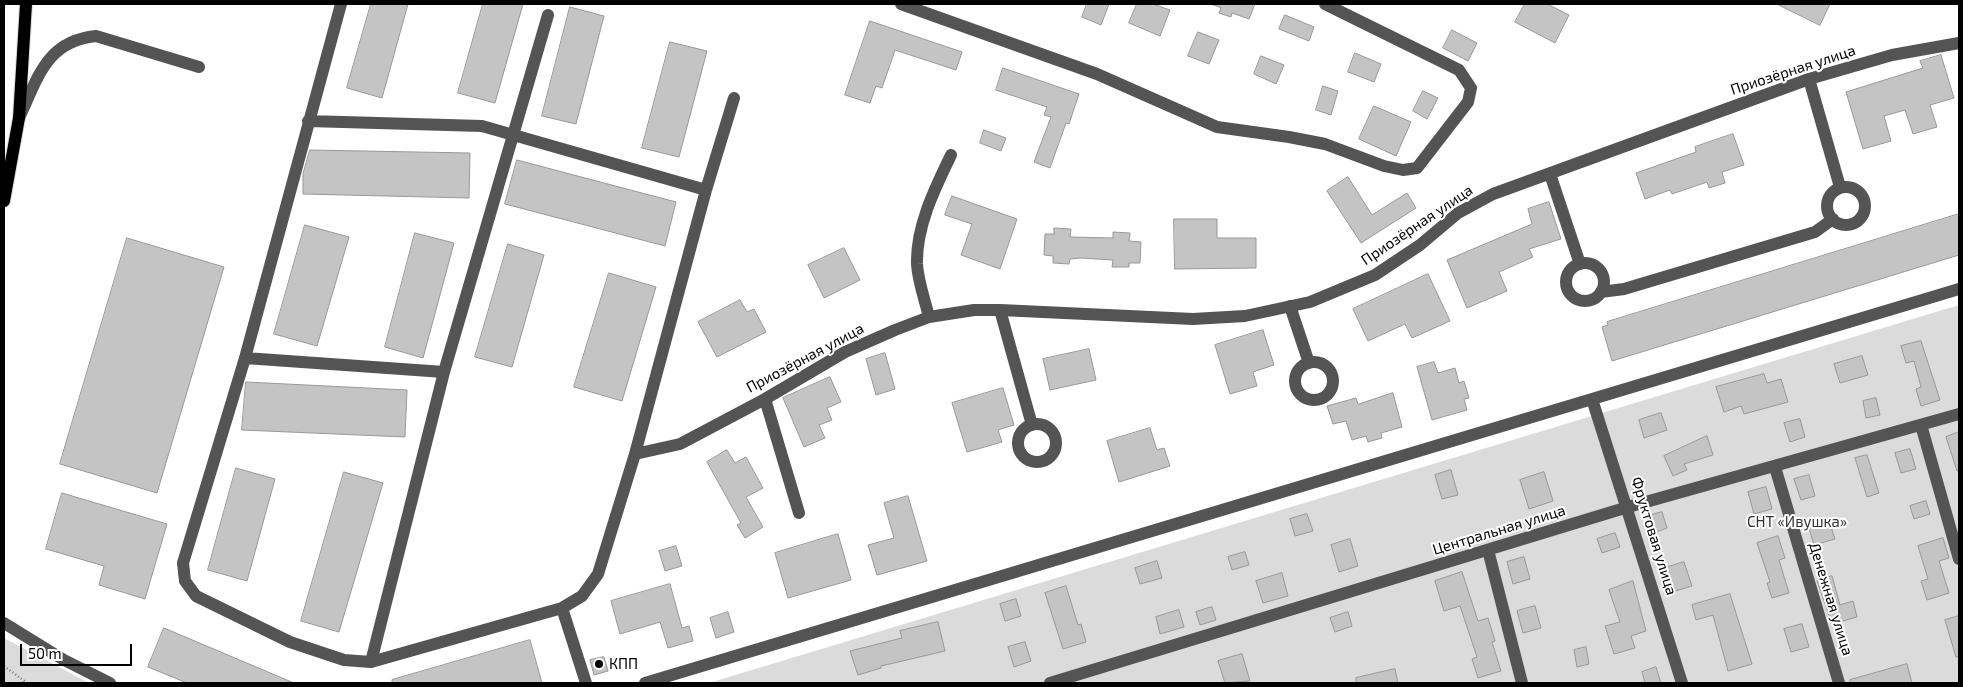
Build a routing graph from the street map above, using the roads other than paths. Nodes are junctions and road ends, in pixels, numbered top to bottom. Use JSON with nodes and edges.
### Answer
{"nodes":[{"id":1,"x":26,"y":4,"type":"edge"},
{"id":2,"x":341,"y":4,"type":"edge"},
{"id":3,"x":901,"y":4,"type":"edge"},
{"id":4,"x":1325,"y":4,"type":"edge"},
{"id":5,"x":548,"y":15,"type":"dead end"},
{"id":6,"x":1959,"y":43,"type":"edge"},
{"id":7,"x":199,"y":67,"type":"dead end"},
{"id":8,"x":1809,"y":79,"type":"junction"},
{"id":9,"x":734,"y":98,"type":"dead end"},
{"id":10,"x":19,"y":118,"type":"junction"},
{"id":11,"x":308,"y":121,"type":"junction"},
{"id":12,"x":512,"y":134,"type":"junction"},
{"id":13,"x":951,"y":155,"type":"dead end"},
{"id":14,"x":1550,"y":174,"type":"junction"},
{"id":15,"x":1840,"y":187,"type":"junction"},
{"id":16,"x":706,"y":190,"type":"junction"},
{"id":17,"x":4,"y":201,"type":"edge"},
{"id":18,"x":1833,"y":219,"type":"junction"},
{"id":19,"x":1580,"y":264,"type":"junction"},
{"id":20,"x":1959,"y":289,"type":"edge"},
{"id":21,"x":1601,"y":292,"type":"junction"},
{"id":22,"x":1290,"y":306,"type":"junction"},
{"id":23,"x":1000,"y":310,"type":"junction"},
{"id":24,"x":929,"y":317,"type":"junction"},
{"id":25,"x":245,"y":358,"type":"junction"},
{"id":26,"x":1309,"y":363,"type":"dead end"},
{"id":27,"x":444,"y":372,"type":"junction"},
{"id":28,"x":765,"y":399,"type":"junction"},
{"id":29,"x":1592,"y":399,"type":"junction"},
{"id":30,"x":1959,"y":414,"type":"edge"},
{"id":31,"x":1032,"y":425,"type":"dead end"},
{"id":32,"x":1921,"y":425,"type":"junction"},
{"id":33,"x":635,"y":454,"type":"junction"},
{"id":34,"x":1775,"y":467,"type":"junction"},
{"id":35,"x":1628,"y":507,"type":"junction"},
{"id":36,"x":799,"y":513,"type":"dead end"},
{"id":37,"x":1488,"y":550,"type":"junction"},
{"id":38,"x":1959,"y":559,"type":"edge"},
{"id":39,"x":562,"y":608,"type":"junction"},
{"id":40,"x":4,"y":623,"type":"edge"},
{"id":41,"x":372,"y":662,"type":"junction"},
{"id":42,"x":110,"y":683,"type":"edge"},
{"id":43,"x":586,"y":683,"type":"edge"},
{"id":44,"x":645,"y":683,"type":"edge"},
{"id":45,"x":1051,"y":683,"type":"edge"},
{"id":46,"x":1522,"y":683,"type":"edge"},
{"id":47,"x":1682,"y":683,"type":"edge"},
{"id":48,"x":1840,"y":683,"type":"edge"}],
"edges":[{"from":1,"to":10,"type":"main road"},
{"from":2,"to":11,"type":"street"},
{"from":3,"to":4,"type":"street"},
{"from":5,"to":12,"type":"street"},
{"from":6,"to":8,"type":"street","name":"Приозёрная улица"},
{"from":7,"to":10,"type":"street"},
{"from":8,"to":14,"type":"street","name":"Приозёрная улица"},
{"from":8,"to":15,"type":"street"},
{"from":9,"to":16,"type":"street"},
{"from":10,"to":17,"type":"main road"},
{"from":11,"to":12,"type":"street"},
{"from":11,"to":25,"type":"street"},
{"from":12,"to":16,"type":"street"},
{"from":12,"to":27,"type":"street"},
{"from":13,"to":24,"type":"street"},
{"from":14,"to":19,"type":"street"},
{"from":14,"to":22,"type":"street","name":"Приозёрная улица"},
{"from":15,"to":18,"type":"street"},
{"from":15,"to":18,"type":"street"},
{"from":16,"to":33,"type":"street"},
{"from":18,"to":21,"type":"street"},
{"from":19,"to":21,"type":"street"},
{"from":19,"to":21,"type":"street"},
{"from":20,"to":29,"type":"street"},
{"from":22,"to":23,"type":"street","name":"Приозёрная улица"},
{"from":22,"to":26,"type":"street"},
{"from":23,"to":24,"type":"street","name":"Приозёрная улица"},
{"from":23,"to":31,"type":"street"},
{"from":24,"to":28,"type":"street","name":"Приозёрная улица"},
{"from":25,"to":27,"type":"street"},
{"from":25,"to":41,"type":"street"},
{"from":27,"to":41,"type":"street"},
{"from":28,"to":33,"type":"street","name":"Приозёрная улица"},
{"from":28,"to":36,"type":"street"},
{"from":29,"to":35,"type":"street","name":"Фруктовая улица"},
{"from":29,"to":44,"type":"street"},
{"from":30,"to":32,"type":"street","name":"Центральная улица"},
{"from":32,"to":34,"type":"street","name":"Центральная улица"},
{"from":32,"to":38,"type":"street"},
{"from":33,"to":39,"type":"street"},
{"from":34,"to":35,"type":"street","name":"Центральная улица"},
{"from":34,"to":48,"type":"street","name":"Денежная улица"},
{"from":35,"to":37,"type":"street","name":"Центральная улица"},
{"from":35,"to":47,"type":"street","name":"Фруктовая улица"},
{"from":37,"to":45,"type":"street","name":"Центральная улица"},
{"from":37,"to":46,"type":"street"},
{"from":39,"to":41,"type":"street"},
{"from":39,"to":43,"type":"street"},
{"from":40,"to":42,"type":"street"}]}
